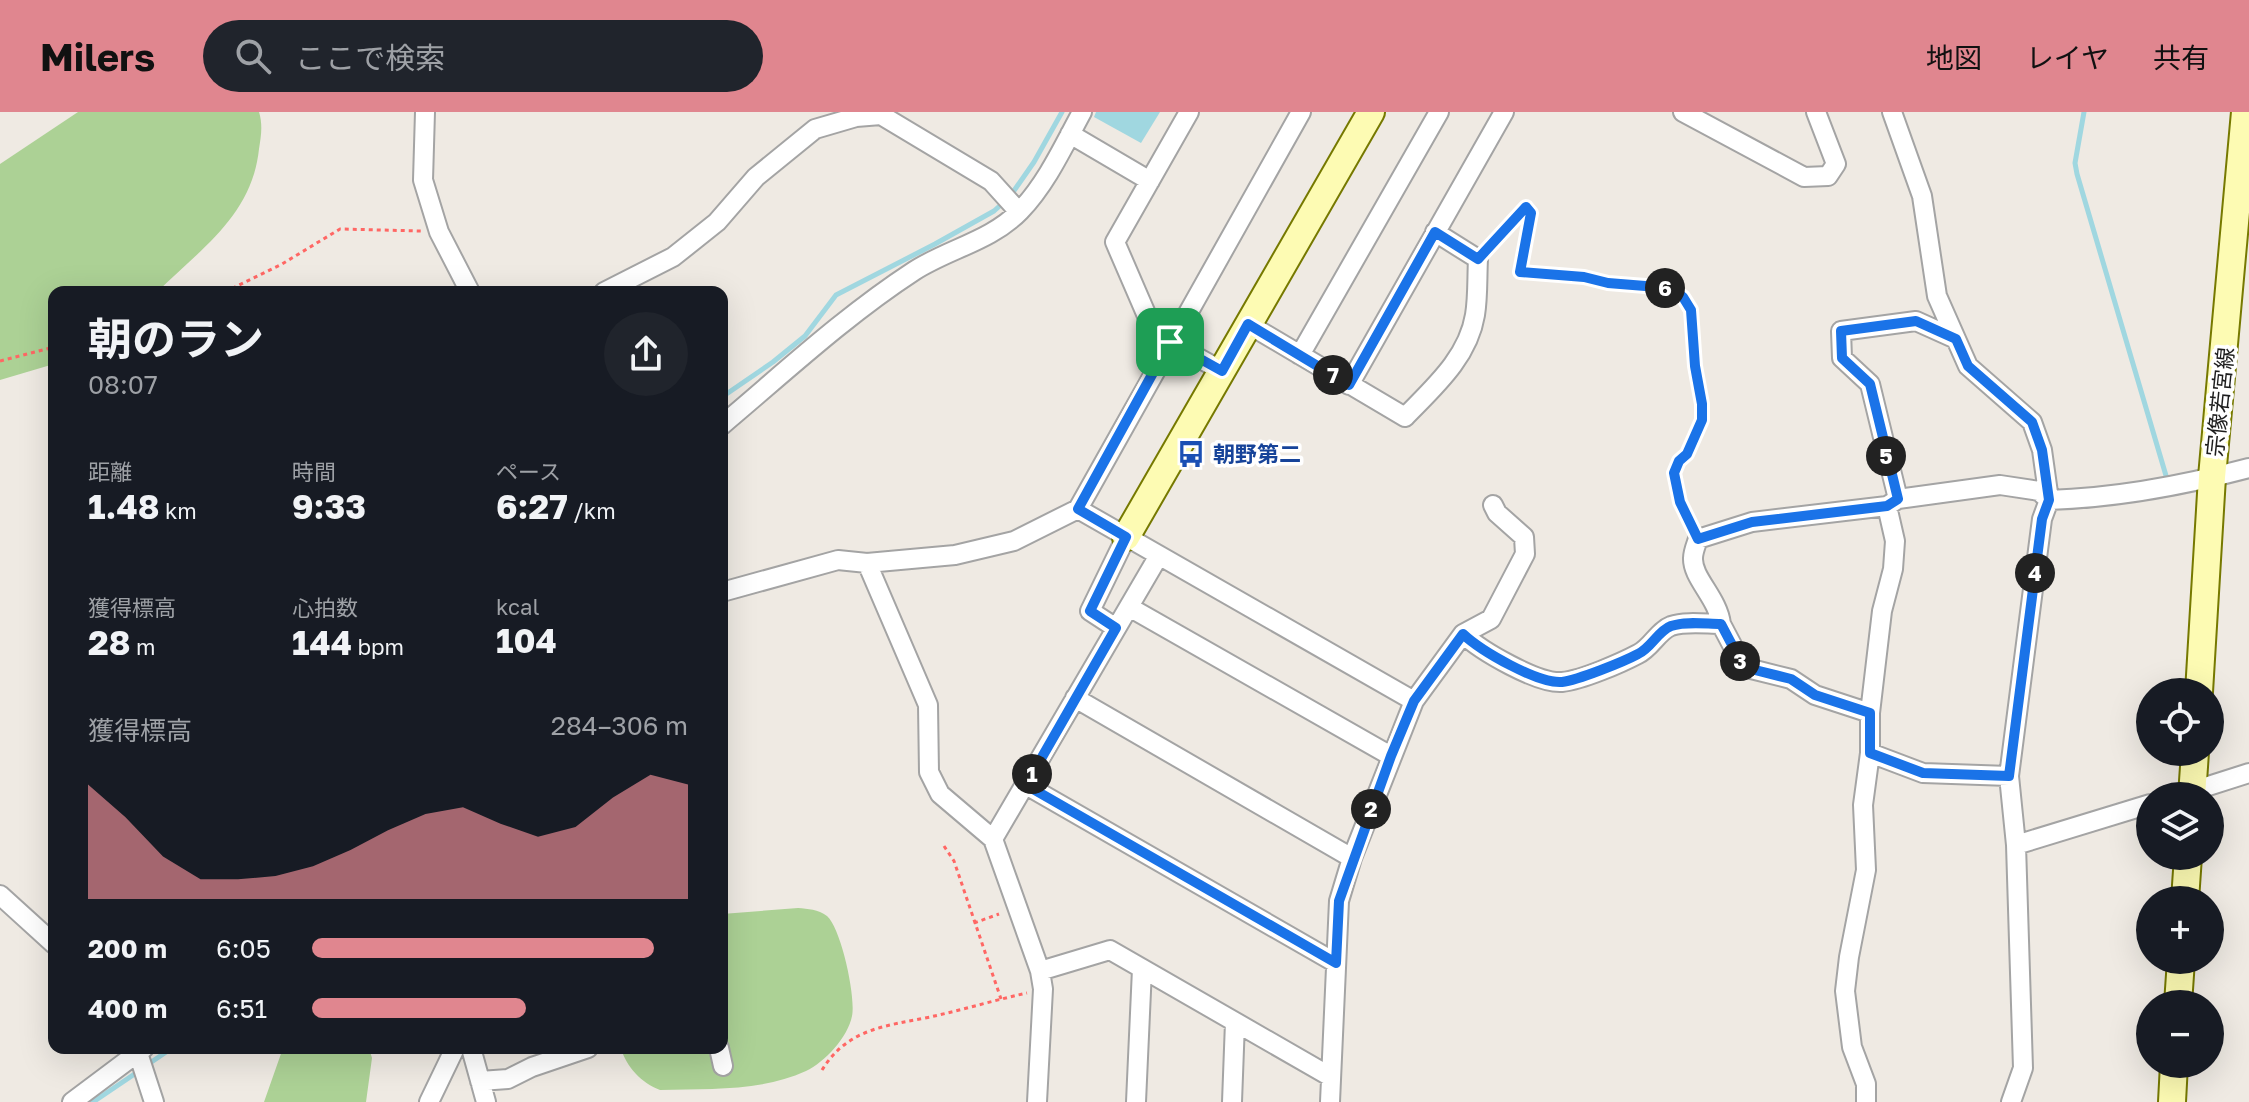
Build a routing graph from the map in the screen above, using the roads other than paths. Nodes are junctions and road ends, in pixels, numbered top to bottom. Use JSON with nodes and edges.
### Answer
{"nodes":[{"id":1,"x":425,"y":112,"type":"edge"},
{"id":2,"x":1082,"y":112,"type":"edge"},
{"id":3,"x":1189,"y":112,"type":"edge"},
{"id":4,"x":1301,"y":112,"type":"edge"},
{"id":5,"x":1371,"y":112,"type":"edge"},
{"id":6,"x":1439,"y":112,"type":"edge"},
{"id":7,"x":1504,"y":112,"type":"edge"},
{"id":8,"x":1683,"y":112,"type":"edge"},
{"id":9,"x":1816,"y":112,"type":"edge"},
{"id":10,"x":1892,"y":112,"type":"edge"},
{"id":11,"x":2245,"y":112,"type":"edge"},
{"id":12,"x":882,"y":114,"type":"edge"},
{"id":13,"x":1070,"y":134,"type":"junction"},
{"id":14,"x":1150,"y":181,"type":"junction"},
{"id":15,"x":1019,"y":212,"type":"junction"},
{"id":16,"x":1435,"y":232,"type":"junction"},
{"id":17,"x":467,"y":286,"type":"edge"},
{"id":18,"x":616,"y":286,"type":"edge"},
{"id":19,"x":1248,"y":324,"type":"junction"},
{"id":20,"x":1956,"y":339,"type":"junction"},
{"id":21,"x":1166,"y":348,"type":"junction"},
{"id":22,"x":1300,"y":355,"type":"junction"},
{"id":23,"x":1222,"y":371,"type":"junction"},
{"id":24,"x":1349,"y":385,"type":"junction"},
{"id":25,"x":728,"y":420,"type":"edge"},
{"id":26,"x":2249,"y":468,"type":"edge"},
{"id":27,"x":2212,"y":477,"type":"junction"},
{"id":28,"x":2049,"y":500,"type":"junction"},
{"id":29,"x":1892,"y":503,"type":"junction"},
{"id":30,"x":1493,"y":505,"type":"dead end"},
{"id":31,"x":1078,"y":509,"type":"junction"},
{"id":32,"x":1126,"y":537,"type":"junction"},
{"id":33,"x":1158,"y":557,"type":"junction"},
{"id":34,"x":867,"y":563,"type":"junction"},
{"id":35,"x":728,"y":590,"type":"edge"},
{"id":36,"x":1129,"y":607,"type":"junction"},
{"id":37,"x":1721,"y":624,"type":"junction"},
{"id":38,"x":1116,"y":628,"type":"junction"},
{"id":39,"x":1463,"y":634,"type":"junction"},
{"id":40,"x":2200,"y":678,"type":"edge"},
{"id":41,"x":1075,"y":698,"type":"junction"},
{"id":42,"x":1414,"y":701,"type":"junction"},
{"id":43,"x":1870,"y":713,"type":"junction"},
{"id":44,"x":1870,"y":753,"type":"junction"},
{"id":45,"x":1391,"y":756,"type":"junction"},
{"id":46,"x":2249,"y":773,"type":"edge"},
{"id":47,"x":2009,"y":776,"type":"junction"},
{"id":48,"x":2222,"y":782,"type":"edge"},
{"id":49,"x":1026,"y":785,"type":"junction"},
{"id":50,"x":2136,"y":808,"type":"edge"},
{"id":51,"x":993,"y":839,"type":"junction"},
{"id":52,"x":2016,"y":845,"type":"junction"},
{"id":53,"x":1352,"y":858,"type":"junction"},
{"id":54,"x":0,"y":895,"type":"edge"},
{"id":55,"x":48,"y":939,"type":"edge"},
{"id":56,"x":1336,"y":963,"type":"junction"},
{"id":57,"x":1142,"y":969,"type":"junction"},
{"id":58,"x":1042,"y":980,"type":"junction"},
{"id":59,"x":1235,"y":1022,"type":"junction"},
{"id":60,"x":136,"y":1054,"type":"edge"},
{"id":61,"x":142,"y":1054,"type":"edge"},
{"id":62,"x":452,"y":1054,"type":"edge"},
{"id":63,"x":473,"y":1054,"type":"edge"},
{"id":64,"x":570,"y":1054,"type":"edge"},
{"id":65,"x":1331,"y":1077,"type":"junction"},
{"id":66,"x":2173,"y":1078,"type":"edge"},
{"id":67,"x":480,"y":1081,"type":"junction"},
{"id":68,"x":72,"y":1102,"type":"edge"},
{"id":69,"x":154,"y":1102,"type":"edge"},
{"id":70,"x":429,"y":1102,"type":"edge"},
{"id":71,"x":486,"y":1102,"type":"edge"},
{"id":72,"x":1037,"y":1102,"type":"edge"},
{"id":73,"x":1136,"y":1102,"type":"edge"},
{"id":74,"x":1232,"y":1102,"type":"edge"},
{"id":75,"x":1330,"y":1102,"type":"edge"},
{"id":76,"x":1866,"y":1102,"type":"edge"},
{"id":77,"x":2011,"y":1102,"type":"edge"},
{"id":78,"x":2172,"y":1102,"type":"edge"}],
"edges":[{"from":1,"to":17,"type":"street"},
{"from":2,"to":13,"type":"street"},
{"from":3,"to":14,"type":"street"},
{"from":4,"to":21,"type":"street"},
{"from":5,"to":19,"type":"main road"},
{"from":6,"to":22,"type":"street"},
{"from":7,"to":16,"type":"street"},
{"from":8,"to":9,"type":"street"},
{"from":10,"to":20,"type":"street"},
{"from":11,"to":27,"type":"main road","name":"宗像若宮線"},
{"from":12,"to":15,"type":"street"},
{"from":12,"to":18,"type":"street"},
{"from":13,"to":14,"type":"street"},
{"from":13,"to":15,"type":"street"},
{"from":14,"to":21,"type":"street"},
{"from":15,"to":25,"type":"street"},
{"from":16,"to":24,"type":"street"},
{"from":16,"to":24,"type":"street"},
{"from":19,"to":22,"type":"street"},
{"from":19,"to":23,"type":"main road"},
{"from":20,"to":28,"type":"street"},
{"from":20,"to":29,"type":"street"},
{"from":21,"to":23,"type":"street"},
{"from":21,"to":31,"type":"street"},
{"from":22,"to":24,"type":"street"},
{"from":23,"to":32,"type":"main road"},
{"from":26,"to":27,"type":"street"},
{"from":27,"to":28,"type":"street"},
{"from":27,"to":40,"type":"main road","name":"宗像若宮線"},
{"from":28,"to":29,"type":"street"},
{"from":28,"to":47,"type":"street"},
{"from":29,"to":37,"type":"street"},
{"from":29,"to":43,"type":"street"},
{"from":30,"to":39,"type":"street"},
{"from":31,"to":32,"type":"street"},
{"from":31,"to":34,"type":"street"},
{"from":32,"to":33,"type":"street"},
{"from":32,"to":38,"type":"street"},
{"from":33,"to":36,"type":"street"},
{"from":33,"to":42,"type":"street"},
{"from":34,"to":35,"type":"street"},
{"from":34,"to":51,"type":"street"},
{"from":36,"to":38,"type":"street"},
{"from":36,"to":45,"type":"street"},
{"from":37,"to":39,"type":"street"},
{"from":37,"to":43,"type":"street"},
{"from":38,"to":41,"type":"street"},
{"from":39,"to":42,"type":"street"},
{"from":41,"to":49,"type":"street"},
{"from":41,"to":53,"type":"street"},
{"from":42,"to":45,"type":"street"},
{"from":43,"to":44,"type":"street"},
{"from":44,"to":47,"type":"street"},
{"from":44,"to":76,"type":"street"},
{"from":45,"to":53,"type":"street"},
{"from":46,"to":48,"type":"street"},
{"from":47,"to":52,"type":"street"},
{"from":49,"to":51,"type":"street"},
{"from":49,"to":56,"type":"street"},
{"from":50,"to":52,"type":"street"},
{"from":51,"to":58,"type":"street"},
{"from":52,"to":77,"type":"street"},
{"from":53,"to":56,"type":"street"},
{"from":54,"to":55,"type":"street"},
{"from":56,"to":65,"type":"street"},
{"from":57,"to":58,"type":"street"},
{"from":57,"to":59,"type":"street"},
{"from":57,"to":73,"type":"street"},
{"from":58,"to":72,"type":"street"},
{"from":59,"to":65,"type":"street"},
{"from":59,"to":74,"type":"street"},
{"from":60,"to":68,"type":"street"},
{"from":61,"to":69,"type":"street"},
{"from":62,"to":70,"type":"street"},
{"from":63,"to":67,"type":"street"},
{"from":64,"to":67,"type":"street"},
{"from":65,"to":75,"type":"street"},
{"from":66,"to":78,"type":"main road"},
{"from":67,"to":71,"type":"street"}]}
